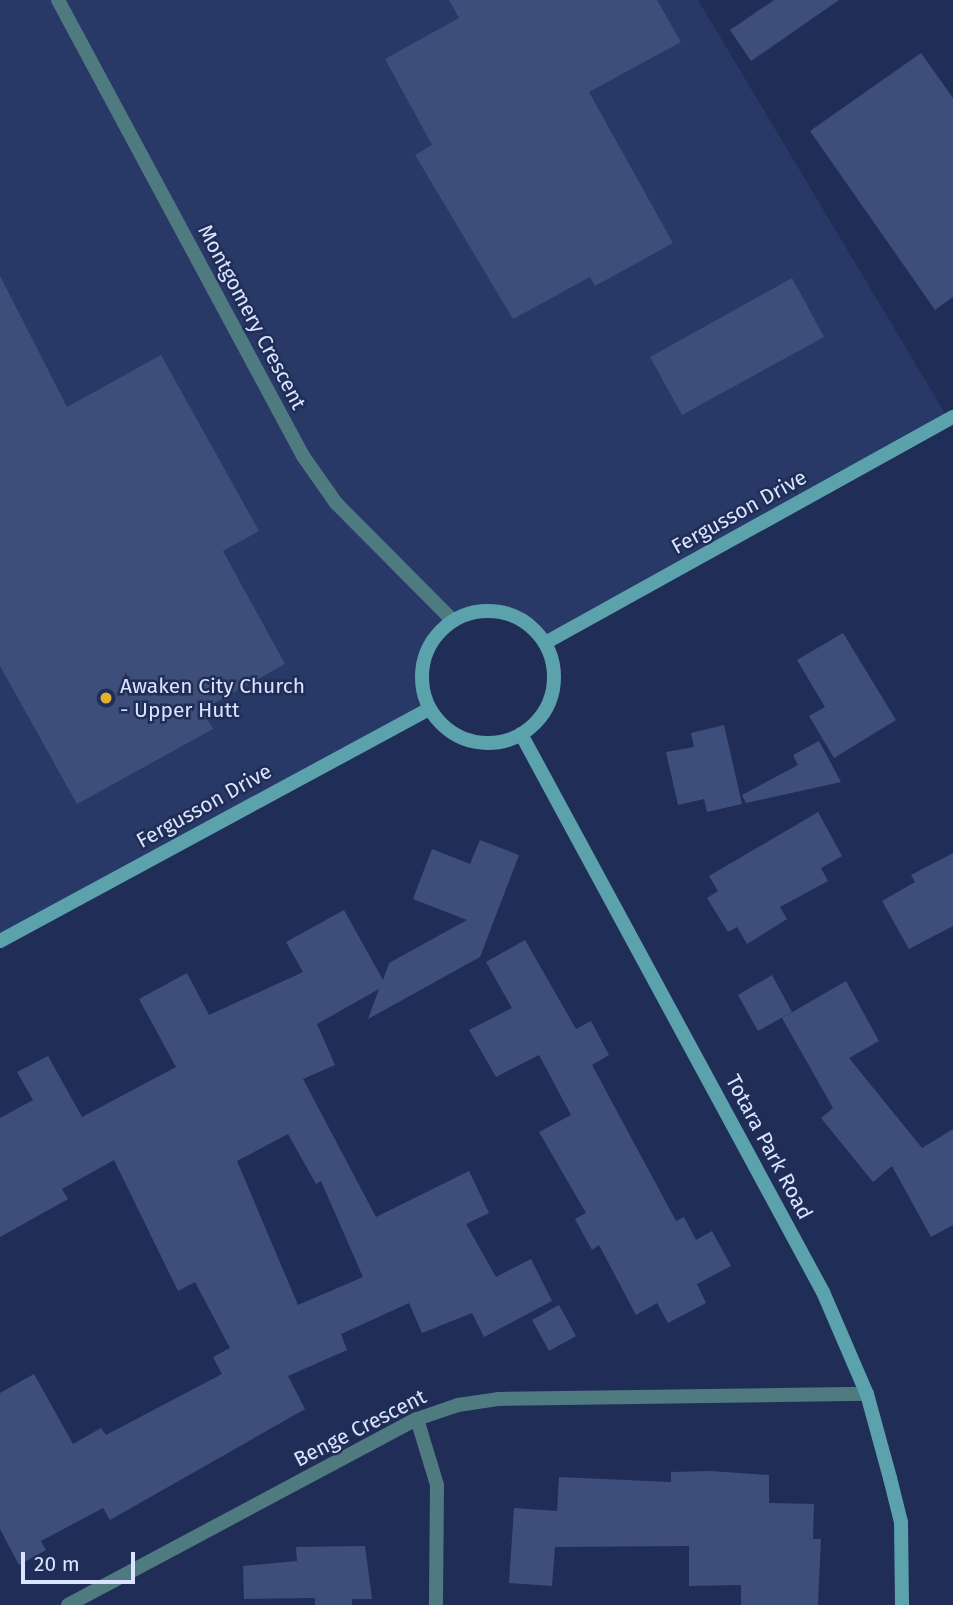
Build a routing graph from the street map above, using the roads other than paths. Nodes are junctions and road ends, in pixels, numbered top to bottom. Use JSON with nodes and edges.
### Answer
{"nodes":[{"id":1,"x":58,"y":0,"type":"edge"},
{"id":2,"x":953,"y":417,"type":"edge"},
{"id":3,"x":453,"y":621,"type":"junction"},
{"id":4,"x":545,"y":643,"type":"junction"},
{"id":5,"x":429,"y":709,"type":"junction"},
{"id":6,"x":521,"y":734,"type":"junction"},
{"id":7,"x":0,"y":941,"type":"edge"},
{"id":8,"x":867,"y":1394,"type":"junction"},
{"id":9,"x":418,"y":1419,"type":"junction"},
{"id":10,"x":68,"y":1605,"type":"edge"},
{"id":11,"x":436,"y":1605,"type":"edge"},
{"id":12,"x":902,"y":1605,"type":"edge"}],
"edges":[{"from":1,"to":3,"type":"street","name":"Montgomery Crescent"},
{"from":2,"to":4,"type":"main road","name":"Fergusson Drive"},
{"from":3,"to":4,"type":"main road"},
{"from":3,"to":5,"type":"main road"},
{"from":4,"to":6,"type":"main road"},
{"from":5,"to":6,"type":"main road"},
{"from":5,"to":7,"type":"main road","name":"Fergusson Drive"},
{"from":6,"to":8,"type":"main road","name":"Totara Park Road"},
{"from":8,"to":9,"type":"street","name":"Benge Crescent"},
{"from":8,"to":12,"type":"main road","name":"Totara Park Road"},
{"from":9,"to":10,"type":"street","name":"Benge Crescent"},
{"from":9,"to":11,"type":"street"}]}
